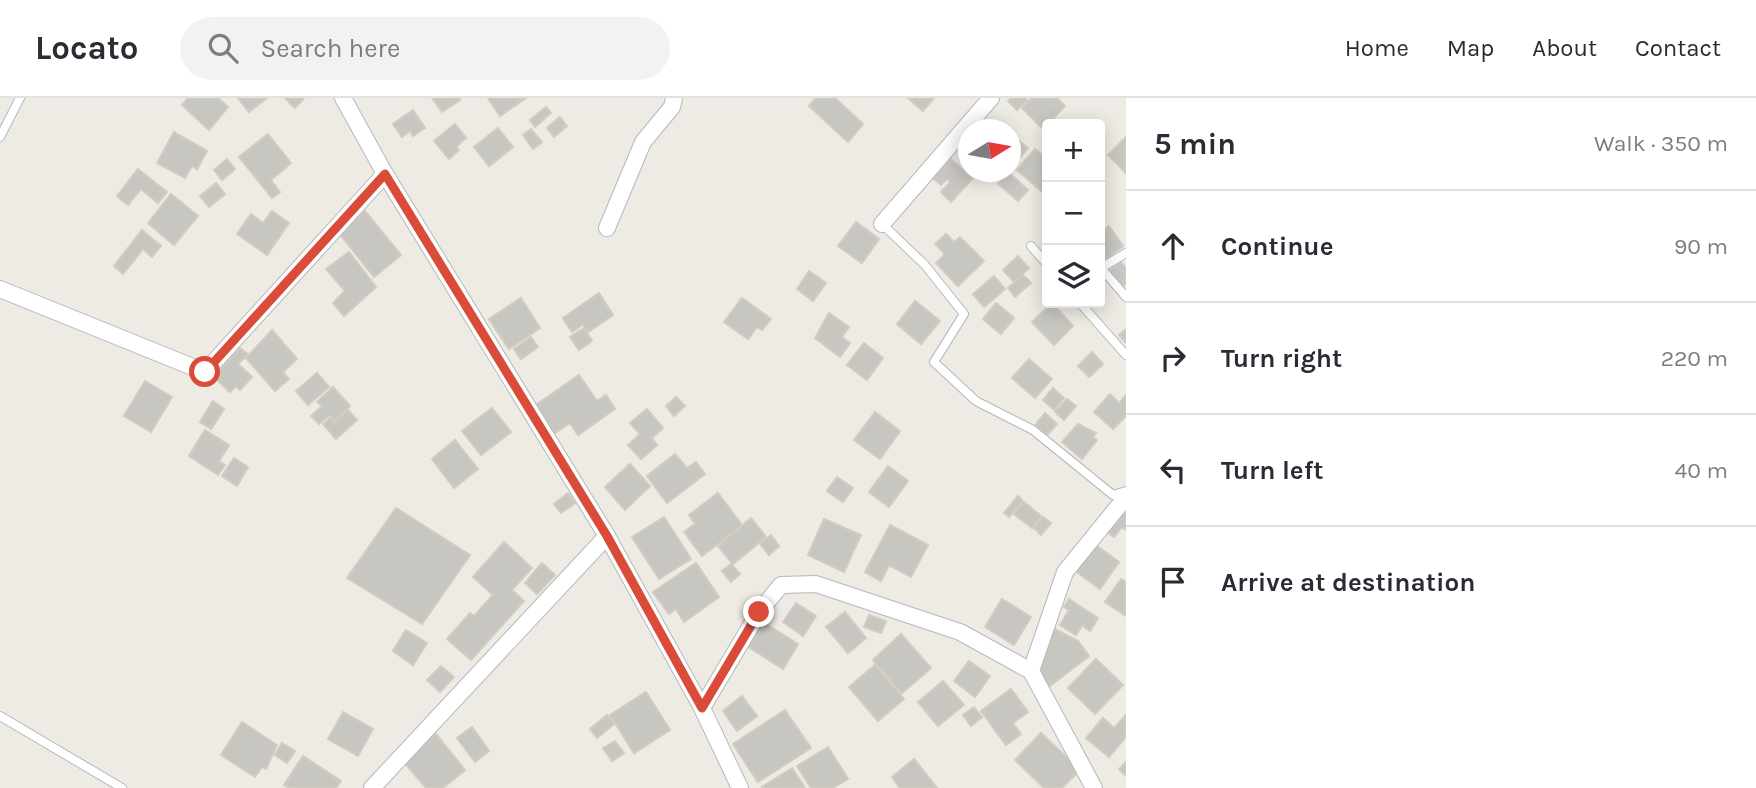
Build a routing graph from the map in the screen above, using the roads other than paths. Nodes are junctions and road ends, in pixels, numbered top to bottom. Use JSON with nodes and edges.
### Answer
{"nodes":[{"id":1,"x":20,"y":98,"type":"edge"},
{"id":2,"x":343,"y":98,"type":"edge"},
{"id":3,"x":674,"y":98,"type":"edge"},
{"id":4,"x":991,"y":98,"type":"edge"},
{"id":5,"x":0,"y":137,"type":"edge"},
{"id":6,"x":385,"y":174,"type":"junction"},
{"id":7,"x":883,"y":224,"type":"joint"},
{"id":8,"x":607,"y":228,"type":"dead end"},
{"id":9,"x":1031,"y":246,"type":"dead end"},
{"id":10,"x":1126,"y":253,"type":"edge"},
{"id":11,"x":1042,"y":258,"type":"edge"},
{"id":12,"x":0,"y":289,"type":"edge"},
{"id":13,"x":1126,"y":297,"type":"edge"},
{"id":14,"x":1084,"y":308,"type":"edge"},
{"id":15,"x":1126,"y":355,"type":"edge"},
{"id":16,"x":1126,"y":491,"type":"edge"},
{"id":17,"x":1126,"y":497,"type":"edge"},
{"id":18,"x":607,"y":536,"type":"junction"},
{"id":19,"x":1031,"y":671,"type":"junction"},
{"id":20,"x":702,"y":708,"type":"junction"},
{"id":21,"x":0,"y":716,"type":"edge"},
{"id":22,"x":122,"y":788,"type":"edge"},
{"id":23,"x":372,"y":788,"type":"edge"},
{"id":24,"x":740,"y":788,"type":"edge"},
{"id":25,"x":1094,"y":788,"type":"edge"}],
"edges":[{"from":1,"to":5,"type":"lane"},
{"from":2,"to":6,"type":"street"},
{"from":3,"to":8,"type":"street"},
{"from":4,"to":7,"type":"street"},
{"from":6,"to":12,"type":"street"},
{"from":6,"to":18,"type":"street"},
{"from":7,"to":16,"type":"lane"},
{"from":9,"to":11,"type":"lane"},
{"from":10,"to":13,"type":"lane"},
{"from":14,"to":15,"type":"lane"},
{"from":17,"to":19,"type":"street"},
{"from":18,"to":20,"type":"street"},
{"from":18,"to":23,"type":"street"},
{"from":19,"to":20,"type":"street"},
{"from":19,"to":25,"type":"street"},
{"from":20,"to":24,"type":"street"},
{"from":21,"to":22,"type":"lane"}]}
